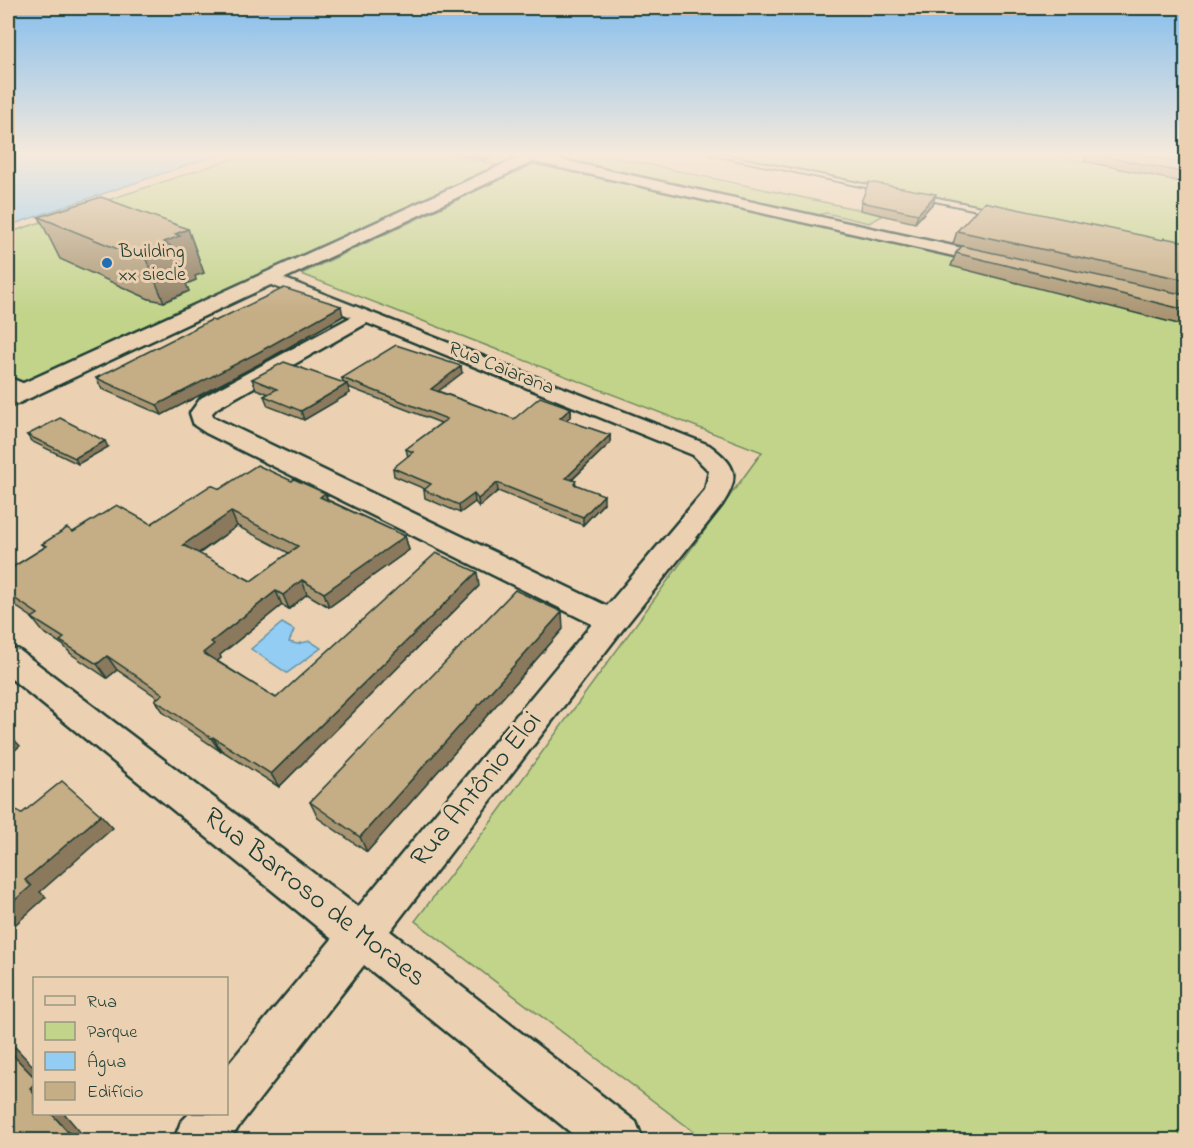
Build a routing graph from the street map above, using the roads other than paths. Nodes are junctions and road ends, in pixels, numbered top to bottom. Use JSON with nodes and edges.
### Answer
{"nodes":[{"id":1,"x":418,"y":208,"type":"edge"},
{"id":2,"x":762,"y":208,"type":"edge"},
{"id":3,"x":976,"y":208,"type":"edge"},
{"id":4,"x":1002,"y":213,"type":"edge"},
{"id":5,"x":1012,"y":264,"type":"edge"},
{"id":6,"x":270,"y":278,"type":"junction"},
{"id":7,"x":366,"y":316,"type":"junction"},
{"id":8,"x":13,"y":391,"type":"edge"},
{"id":9,"x":723,"y":473,"type":"joint"},
{"id":10,"x":612,"y":621,"type":"junction"},
{"id":11,"x":8,"y":659,"type":"edge"},
{"id":12,"x":361,"y":934,"type":"junction"},
{"id":13,"x":228,"y":1102,"type":"edge"},
{"id":14,"x":218,"y":1115,"type":"edge"},
{"id":15,"x":199,"y":1140,"type":"edge"},
{"id":16,"x":618,"y":1140,"type":"edge"}],
"edges":[{"from":1,"to":6,"type":"main road"},
{"from":2,"to":5,"type":"street"},
{"from":3,"to":4,"type":"lane"},
{"from":6,"to":7,"type":"street","name":"Rua Caiarana"},
{"from":6,"to":8,"type":"main road"},
{"from":7,"to":9,"type":"street","name":"Rua Caiarana"},
{"from":7,"to":10,"type":"street"},
{"from":9,"to":10,"type":"street","name":"Rua Antônio Eloi"},
{"from":10,"to":12,"type":"street","name":"Rua Antônio Eloi"},
{"from":11,"to":12,"type":"street","name":"Rua Barroso de Moraes"},
{"from":12,"to":13,"type":"street","name":"Rua Antônio Eloi"},
{"from":12,"to":16,"type":"street","name":"Rua Barroso de Moraes"},
{"from":14,"to":15,"type":"street"}]}
